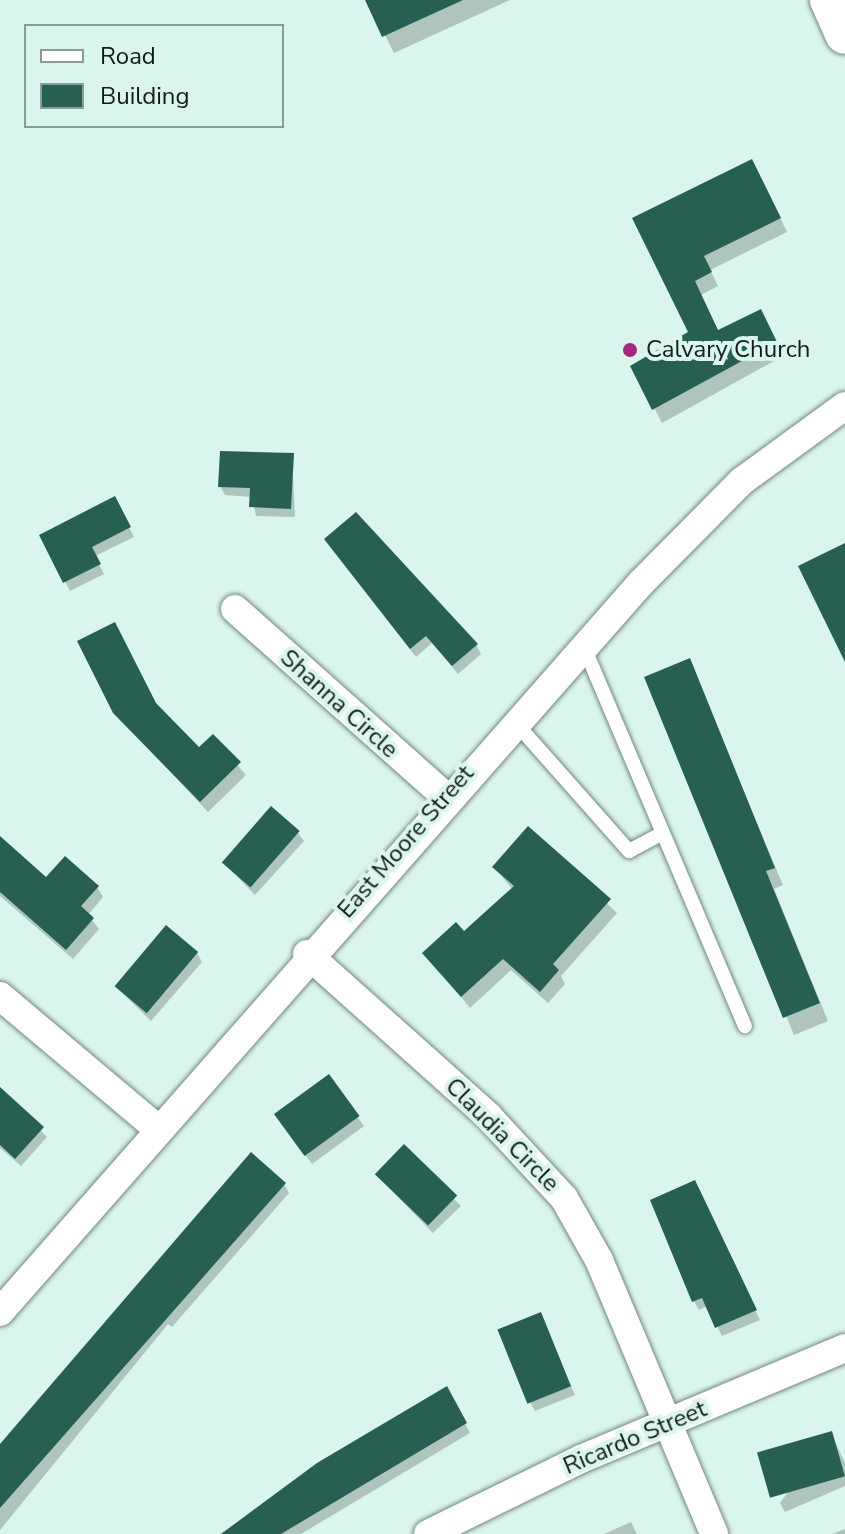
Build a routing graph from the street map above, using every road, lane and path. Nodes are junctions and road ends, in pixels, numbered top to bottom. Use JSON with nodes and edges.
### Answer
{"nodes":[{"id":1,"x":830,"y":0,"type":"edge"},
{"id":2,"x":845,"y":34,"type":"edge"},
{"id":3,"x":845,"y":406,"type":"edge"},
{"id":4,"x":235,"y":609,"type":"dead end"},
{"id":5,"x":583,"y":645,"type":"junction"},
{"id":6,"x":513,"y":720,"type":"junction"},
{"id":7,"x":446,"y":797,"type":"junction"},
{"id":8,"x":663,"y":833,"type":"junction"},
{"id":9,"x":307,"y":954,"type":"junction"},
{"id":10,"x":0,"y":996,"type":"edge"},
{"id":11,"x":745,"y":1026,"type":"dead end"},
{"id":12,"x":157,"y":1128,"type":"junction"},
{"id":13,"x":0,"y":1312,"type":"edge"},
{"id":14,"x":845,"y":1348,"type":"edge"},
{"id":15,"x":669,"y":1424,"type":"junction"},
{"id":16,"x":428,"y":1534,"type":"edge"},
{"id":17,"x":714,"y":1534,"type":"edge"}],
"edges":[{"from":1,"to":2,"type":"main road"},
{"from":3,"to":5,"type":"street","name":"East Moore Street"},
{"from":4,"to":7,"type":"street","name":"Shanna Circle"},
{"from":5,"to":6,"type":"street","name":"East Moore Street"},
{"from":5,"to":8,"type":"lane"},
{"from":6,"to":7,"type":"street","name":"East Moore Street"},
{"from":6,"to":8,"type":"lane"},
{"from":7,"to":9,"type":"street","name":"East Moore Street"},
{"from":8,"to":11,"type":"lane"},
{"from":9,"to":12,"type":"street","name":"East Moore Street"},
{"from":9,"to":15,"type":"street","name":"Claudia Circle"},
{"from":10,"to":12,"type":"street"},
{"from":12,"to":13,"type":"street","name":"East Moore Street"},
{"from":14,"to":15,"type":"street","name":"Ricardo Street"},
{"from":15,"to":16,"type":"street","name":"Ricardo Street"},
{"from":15,"to":17,"type":"street","name":"Claudia Circle"}]}
